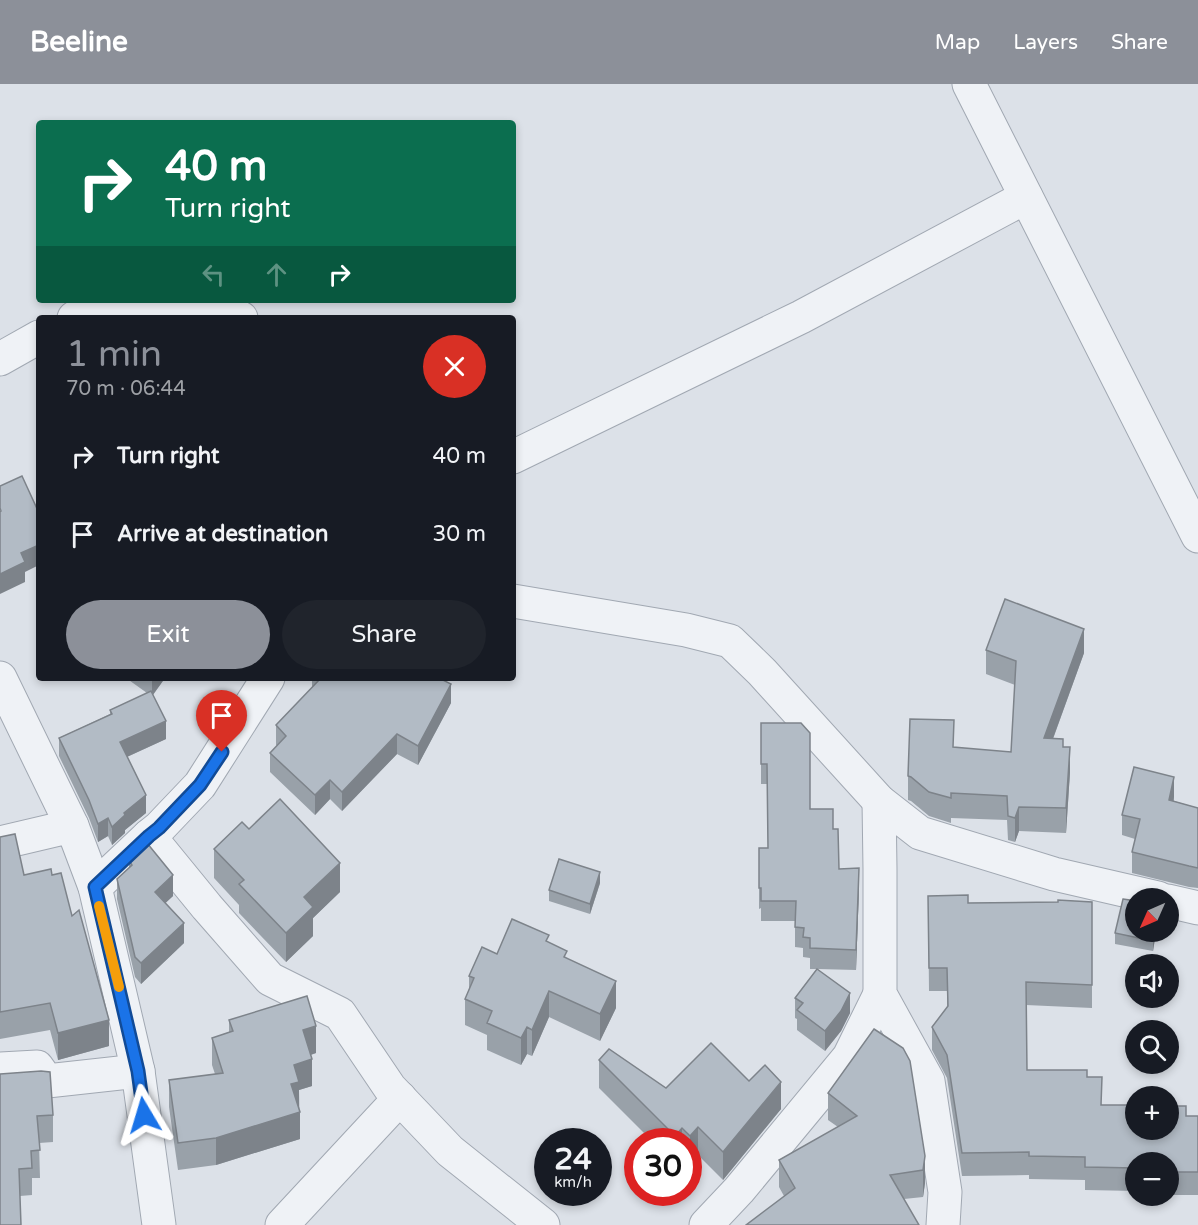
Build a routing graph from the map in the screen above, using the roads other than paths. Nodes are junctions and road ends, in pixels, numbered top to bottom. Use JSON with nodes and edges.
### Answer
{"nodes":[{"id":1,"x":969,"y":84,"type":"edge"},
{"id":2,"x":1026,"y":197,"type":"junction"},
{"id":3,"x":79,"y":315,"type":"edge"},
{"id":4,"x":190,"y":315,"type":"edge"},
{"id":5,"x":36,"y":339,"type":"edge"},
{"id":6,"x":0,"y":359,"type":"edge"},
{"id":7,"x":516,"y":456,"type":"edge"},
{"id":8,"x":1198,"y":536,"type":"edge"},
{"id":9,"x":516,"y":602,"type":"edge"},
{"id":10,"x":0,"y":678,"type":"edge"},
{"id":11,"x":266,"y":681,"type":"edge"},
{"id":12,"x":879,"y":801,"type":"junction"},
{"id":13,"x":72,"y":826,"type":"junction"},
{"id":14,"x":149,"y":836,"type":"junction"},
{"id":15,"x":0,"y":843,"type":"edge"},
{"id":16,"x":95,"y":887,"type":"junction"},
{"id":17,"x":1125,"y":890,"type":"edge"},
{"id":18,"x":1179,"y":904,"type":"edge"},
{"id":19,"x":1198,"y":908,"type":"edge"},
{"id":20,"x":880,"y":994,"type":"junction"},
{"id":21,"x":0,"y":1069,"type":"edge"},
{"id":22,"x":138,"y":1071,"type":"junction"},
{"id":23,"x":399,"y":1098,"type":"junction"},
{"id":24,"x":159,"y":1225,"type":"edge"},
{"id":25,"x":282,"y":1225,"type":"edge"},
{"id":26,"x":543,"y":1225,"type":"edge"},
{"id":27,"x":706,"y":1225,"type":"edge"},
{"id":28,"x":943,"y":1225,"type":"edge"}],
"edges":[{"from":1,"to":2,"type":"street"},
{"from":2,"to":7,"type":"street"},
{"from":2,"to":8,"type":"street"},
{"from":3,"to":4,"type":"street"},
{"from":5,"to":6,"type":"street"},
{"from":9,"to":12,"type":"street"},
{"from":10,"to":13,"type":"street"},
{"from":11,"to":14,"type":"street"},
{"from":12,"to":17,"type":"street"},
{"from":12,"to":20,"type":"street"},
{"from":13,"to":15,"type":"street"},
{"from":13,"to":16,"type":"street"},
{"from":14,"to":16,"type":"street"},
{"from":14,"to":23,"type":"street"},
{"from":16,"to":22,"type":"street"},
{"from":18,"to":19,"type":"street"},
{"from":20,"to":27,"type":"street"},
{"from":20,"to":28,"type":"street"},
{"from":21,"to":22,"type":"street"},
{"from":22,"to":24,"type":"street"},
{"from":23,"to":25,"type":"street"},
{"from":23,"to":26,"type":"street"}]}
